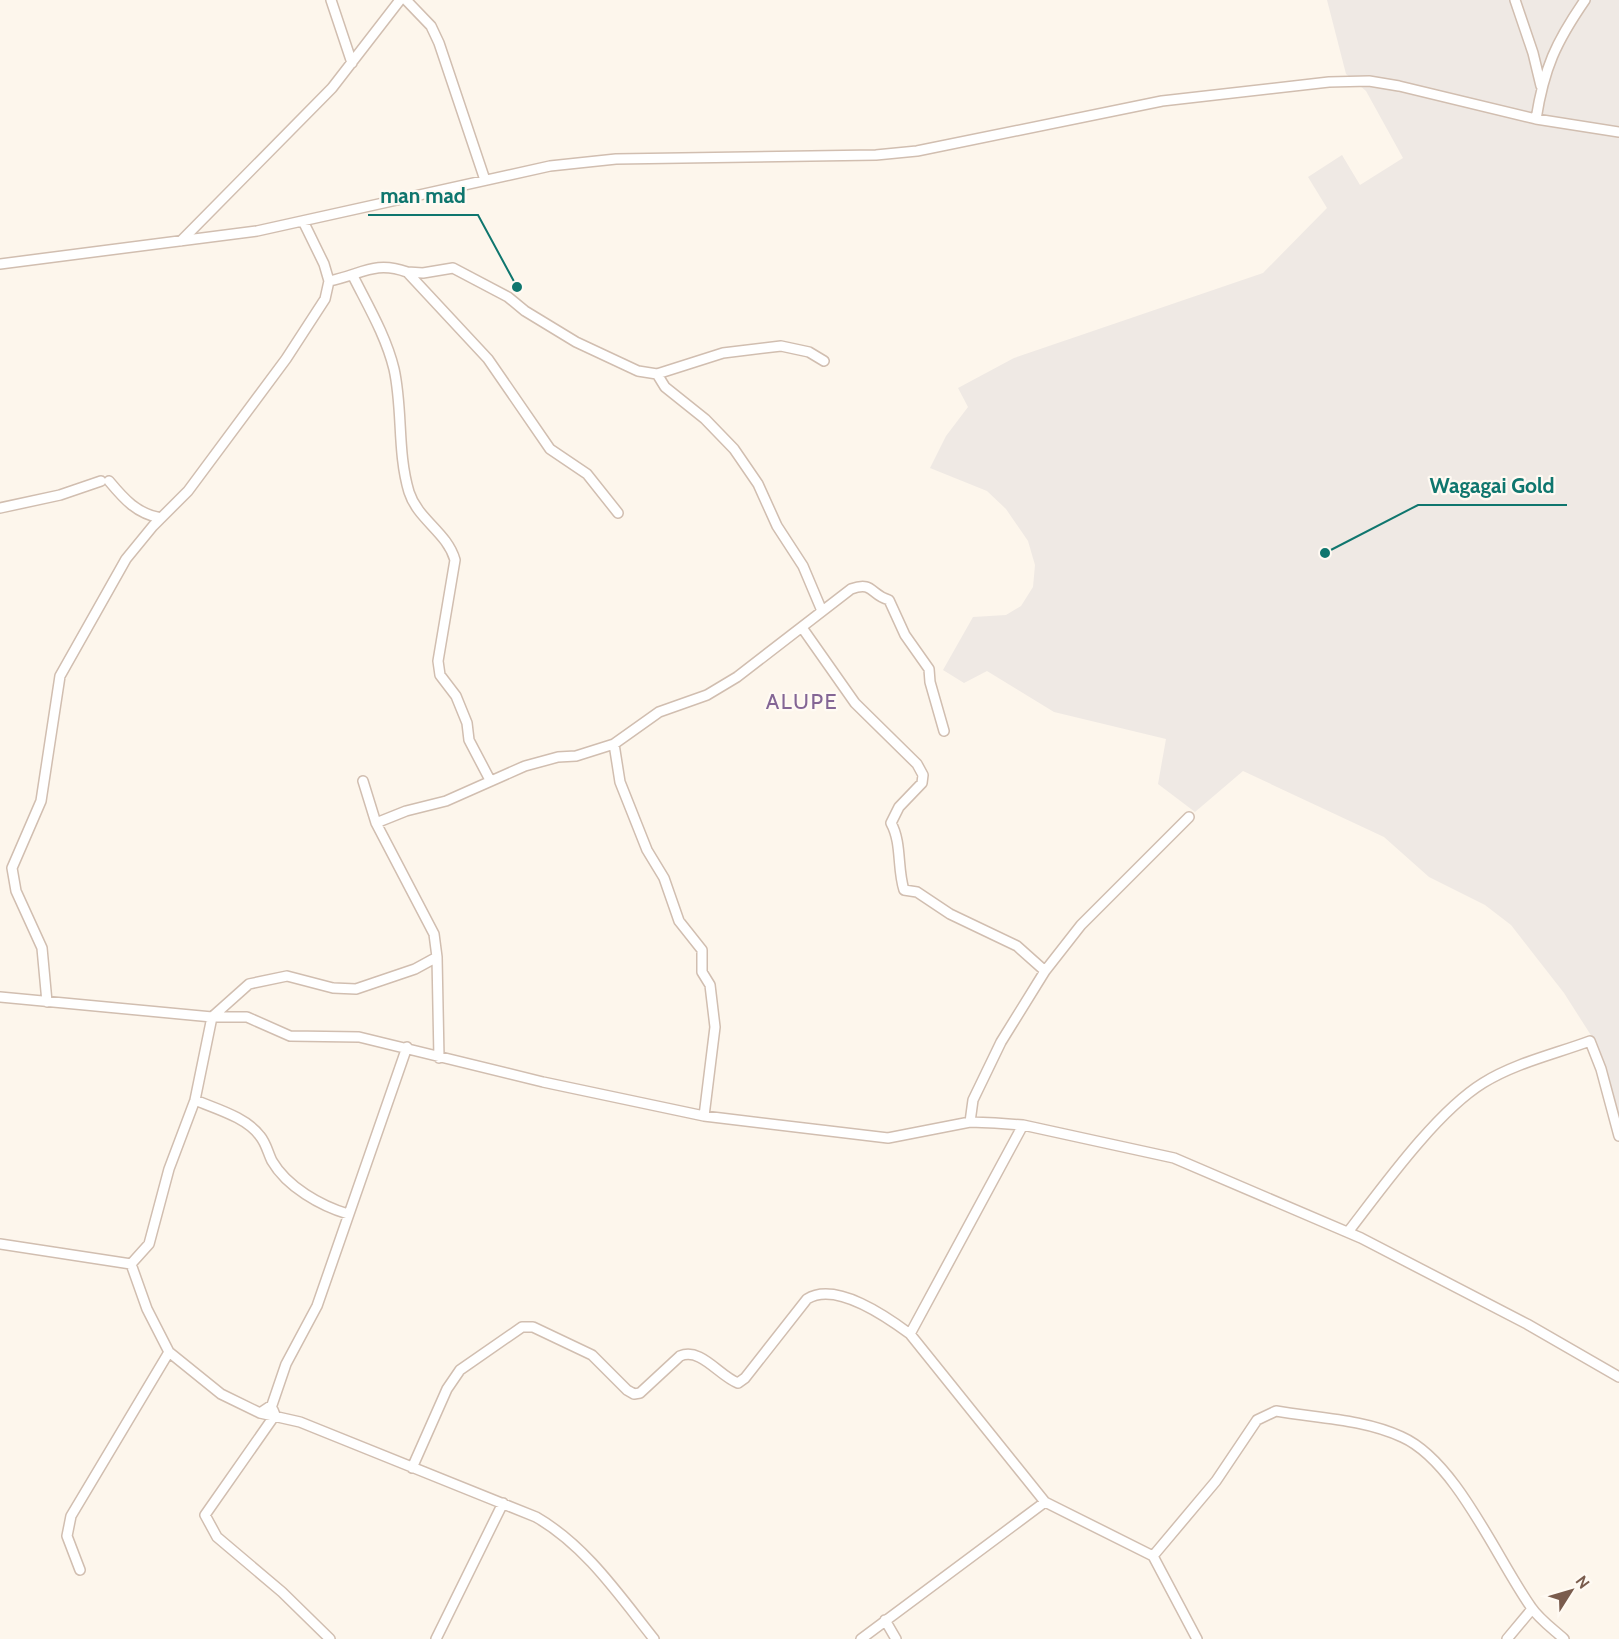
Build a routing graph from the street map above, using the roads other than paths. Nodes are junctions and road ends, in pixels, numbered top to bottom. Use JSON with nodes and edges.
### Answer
{"nodes":[{"id":1,"x":331,"y":0,"type":"edge"},
{"id":2,"x":400,"y":0,"type":"edge"},
{"id":3,"x":406,"y":0,"type":"edge"},
{"id":4,"x":1515,"y":0,"type":"edge"},
{"id":5,"x":1585,"y":0,"type":"edge"},
{"id":6,"x":352,"y":63,"type":"junction"},
{"id":7,"x":1541,"y":86,"type":"junction"},
{"id":8,"x":1536,"y":119,"type":"junction"},
{"id":9,"x":1619,"y":131,"type":"edge"},
{"id":10,"x":486,"y":180,"type":"junction"},
{"id":11,"x":303,"y":221,"type":"junction"},
{"id":12,"x":181,"y":242,"type":"junction"},
{"id":13,"x":0,"y":264,"type":"edge"},
{"id":14,"x":407,"y":272,"type":"junction"},
{"id":15,"x":353,"y":276,"type":"junction"},
{"id":16,"x":329,"y":281,"type":"junction"},
{"id":17,"x":824,"y":361,"type":"dead end"},
{"id":18,"x":657,"y":374,"type":"junction"},
{"id":19,"x":0,"y":508,"type":"edge"},
{"id":20,"x":618,"y":513,"type":"dead end"},
{"id":21,"x":145,"y":515,"type":"junction"},
{"id":22,"x":161,"y":518,"type":"junction"},
{"id":23,"x":148,"y":533,"type":"junction"},
{"id":24,"x":822,"y":611,"type":"junction"},
{"id":25,"x":803,"y":629,"type":"junction"},
{"id":26,"x":944,"y":731,"type":"dead end"},
{"id":27,"x":614,"y":744,"type":"junction"},
{"id":28,"x":490,"y":780,"type":"junction"},
{"id":29,"x":363,"y":781,"type":"dead end"},
{"id":30,"x":1189,"y":818,"type":"dead end"},
{"id":31,"x":376,"y":823,"type":"junction"},
{"id":32,"x":437,"y":957,"type":"junction"},
{"id":33,"x":1045,"y":971,"type":"junction"},
{"id":34,"x":0,"y":997,"type":"edge"},
{"id":35,"x":47,"y":1002,"type":"junction"},
{"id":36,"x":212,"y":1017,"type":"junction"},
{"id":37,"x":407,"y":1047,"type":"junction"},
{"id":38,"x":439,"y":1058,"type":"junction"},
{"id":39,"x":195,"y":1100,"type":"junction"},
{"id":40,"x":704,"y":1116,"type":"junction"},
{"id":41,"x":970,"y":1122,"type":"junction"},
{"id":42,"x":1023,"y":1125,"type":"junction"},
{"id":43,"x":1619,"y":1136,"type":"edge"},
{"id":44,"x":348,"y":1214,"type":"junction"},
{"id":45,"x":1348,"y":1232,"type":"junction"},
{"id":46,"x":0,"y":1244,"type":"edge"},
{"id":47,"x":131,"y":1264,"type":"junction"},
{"id":48,"x":910,"y":1334,"type":"junction"},
{"id":49,"x":169,"y":1352,"type":"junction"},
{"id":50,"x":1619,"y":1377,"type":"edge"},
{"id":51,"x":272,"y":1405,"type":"junction"},
{"id":52,"x":260,"y":1413,"type":"junction"},
{"id":53,"x":274,"y":1415,"type":"junction"},
{"id":54,"x":412,"y":1468,"type":"junction"},
{"id":55,"x":1045,"y":1502,"type":"junction"},
{"id":56,"x":503,"y":1503,"type":"junction"},
{"id":57,"x":1153,"y":1556,"type":"junction"},
{"id":58,"x":80,"y":1570,"type":"dead end"},
{"id":59,"x":1532,"y":1609,"type":"junction"},
{"id":60,"x":885,"y":1620,"type":"junction"},
{"id":61,"x":330,"y":1639,"type":"edge"},
{"id":62,"x":436,"y":1639,"type":"edge"},
{"id":63,"x":654,"y":1639,"type":"edge"},
{"id":64,"x":861,"y":1639,"type":"edge"},
{"id":65,"x":896,"y":1639,"type":"edge"},
{"id":66,"x":1197,"y":1639,"type":"edge"},
{"id":67,"x":1507,"y":1639,"type":"edge"},
{"id":68,"x":1564,"y":1639,"type":"edge"}],
"edges":[{"from":1,"to":6,"type":"street"},
{"from":2,"to":6,"type":"street"},
{"from":3,"to":10,"type":"street"},
{"from":4,"to":7,"type":"street"},
{"from":5,"to":7,"type":"street"},
{"from":6,"to":12,"type":"street"},
{"from":7,"to":8,"type":"street"},
{"from":8,"to":9,"type":"street"},
{"from":8,"to":10,"type":"street"},
{"from":10,"to":11,"type":"street"},
{"from":11,"to":12,"type":"street"},
{"from":11,"to":16,"type":"street"},
{"from":12,"to":13,"type":"street"},
{"from":14,"to":15,"type":"street"},
{"from":14,"to":18,"type":"street"},
{"from":14,"to":20,"type":"street"},
{"from":15,"to":16,"type":"street"},
{"from":15,"to":28,"type":"street"},
{"from":16,"to":22,"type":"street"},
{"from":17,"to":18,"type":"street"},
{"from":18,"to":24,"type":"street"},
{"from":19,"to":21,"type":"street"},
{"from":21,"to":22,"type":"street"},
{"from":21,"to":23,"type":"street"},
{"from":22,"to":23,"type":"street"},
{"from":23,"to":35,"type":"street"},
{"from":24,"to":25,"type":"street"},
{"from":24,"to":26,"type":"street"},
{"from":25,"to":27,"type":"street"},
{"from":25,"to":33,"type":"street"},
{"from":27,"to":28,"type":"street"},
{"from":27,"to":40,"type":"street"},
{"from":28,"to":31,"type":"street"},
{"from":29,"to":31,"type":"street"},
{"from":30,"to":33,"type":"street"},
{"from":31,"to":32,"type":"street"},
{"from":32,"to":36,"type":"street"},
{"from":32,"to":38,"type":"street"},
{"from":33,"to":41,"type":"street"},
{"from":34,"to":35,"type":"street"},
{"from":35,"to":36,"type":"street"},
{"from":36,"to":37,"type":"street"},
{"from":36,"to":39,"type":"street"},
{"from":37,"to":38,"type":"street"},
{"from":37,"to":44,"type":"street"},
{"from":38,"to":40,"type":"street"},
{"from":39,"to":44,"type":"street"},
{"from":39,"to":47,"type":"street"},
{"from":40,"to":41,"type":"street"},
{"from":41,"to":42,"type":"street"},
{"from":42,"to":45,"type":"street"},
{"from":42,"to":48,"type":"street"},
{"from":43,"to":45,"type":"street"},
{"from":44,"to":51,"type":"street"},
{"from":45,"to":50,"type":"street"},
{"from":46,"to":47,"type":"street"},
{"from":47,"to":49,"type":"street"},
{"from":48,"to":54,"type":"street"},
{"from":48,"to":55,"type":"street"},
{"from":49,"to":52,"type":"street"},
{"from":49,"to":58,"type":"street"},
{"from":51,"to":52,"type":"street"},
{"from":51,"to":53,"type":"street"},
{"from":52,"to":53,"type":"street"},
{"from":53,"to":54,"type":"street"},
{"from":53,"to":61,"type":"street"},
{"from":54,"to":56,"type":"street"},
{"from":55,"to":57,"type":"street"},
{"from":55,"to":60,"type":"street"},
{"from":56,"to":62,"type":"street"},
{"from":56,"to":63,"type":"street"},
{"from":57,"to":59,"type":"street"},
{"from":57,"to":66,"type":"street"},
{"from":59,"to":67,"type":"street"},
{"from":59,"to":68,"type":"street"},
{"from":60,"to":64,"type":"street"},
{"from":60,"to":65,"type":"street"}]}
